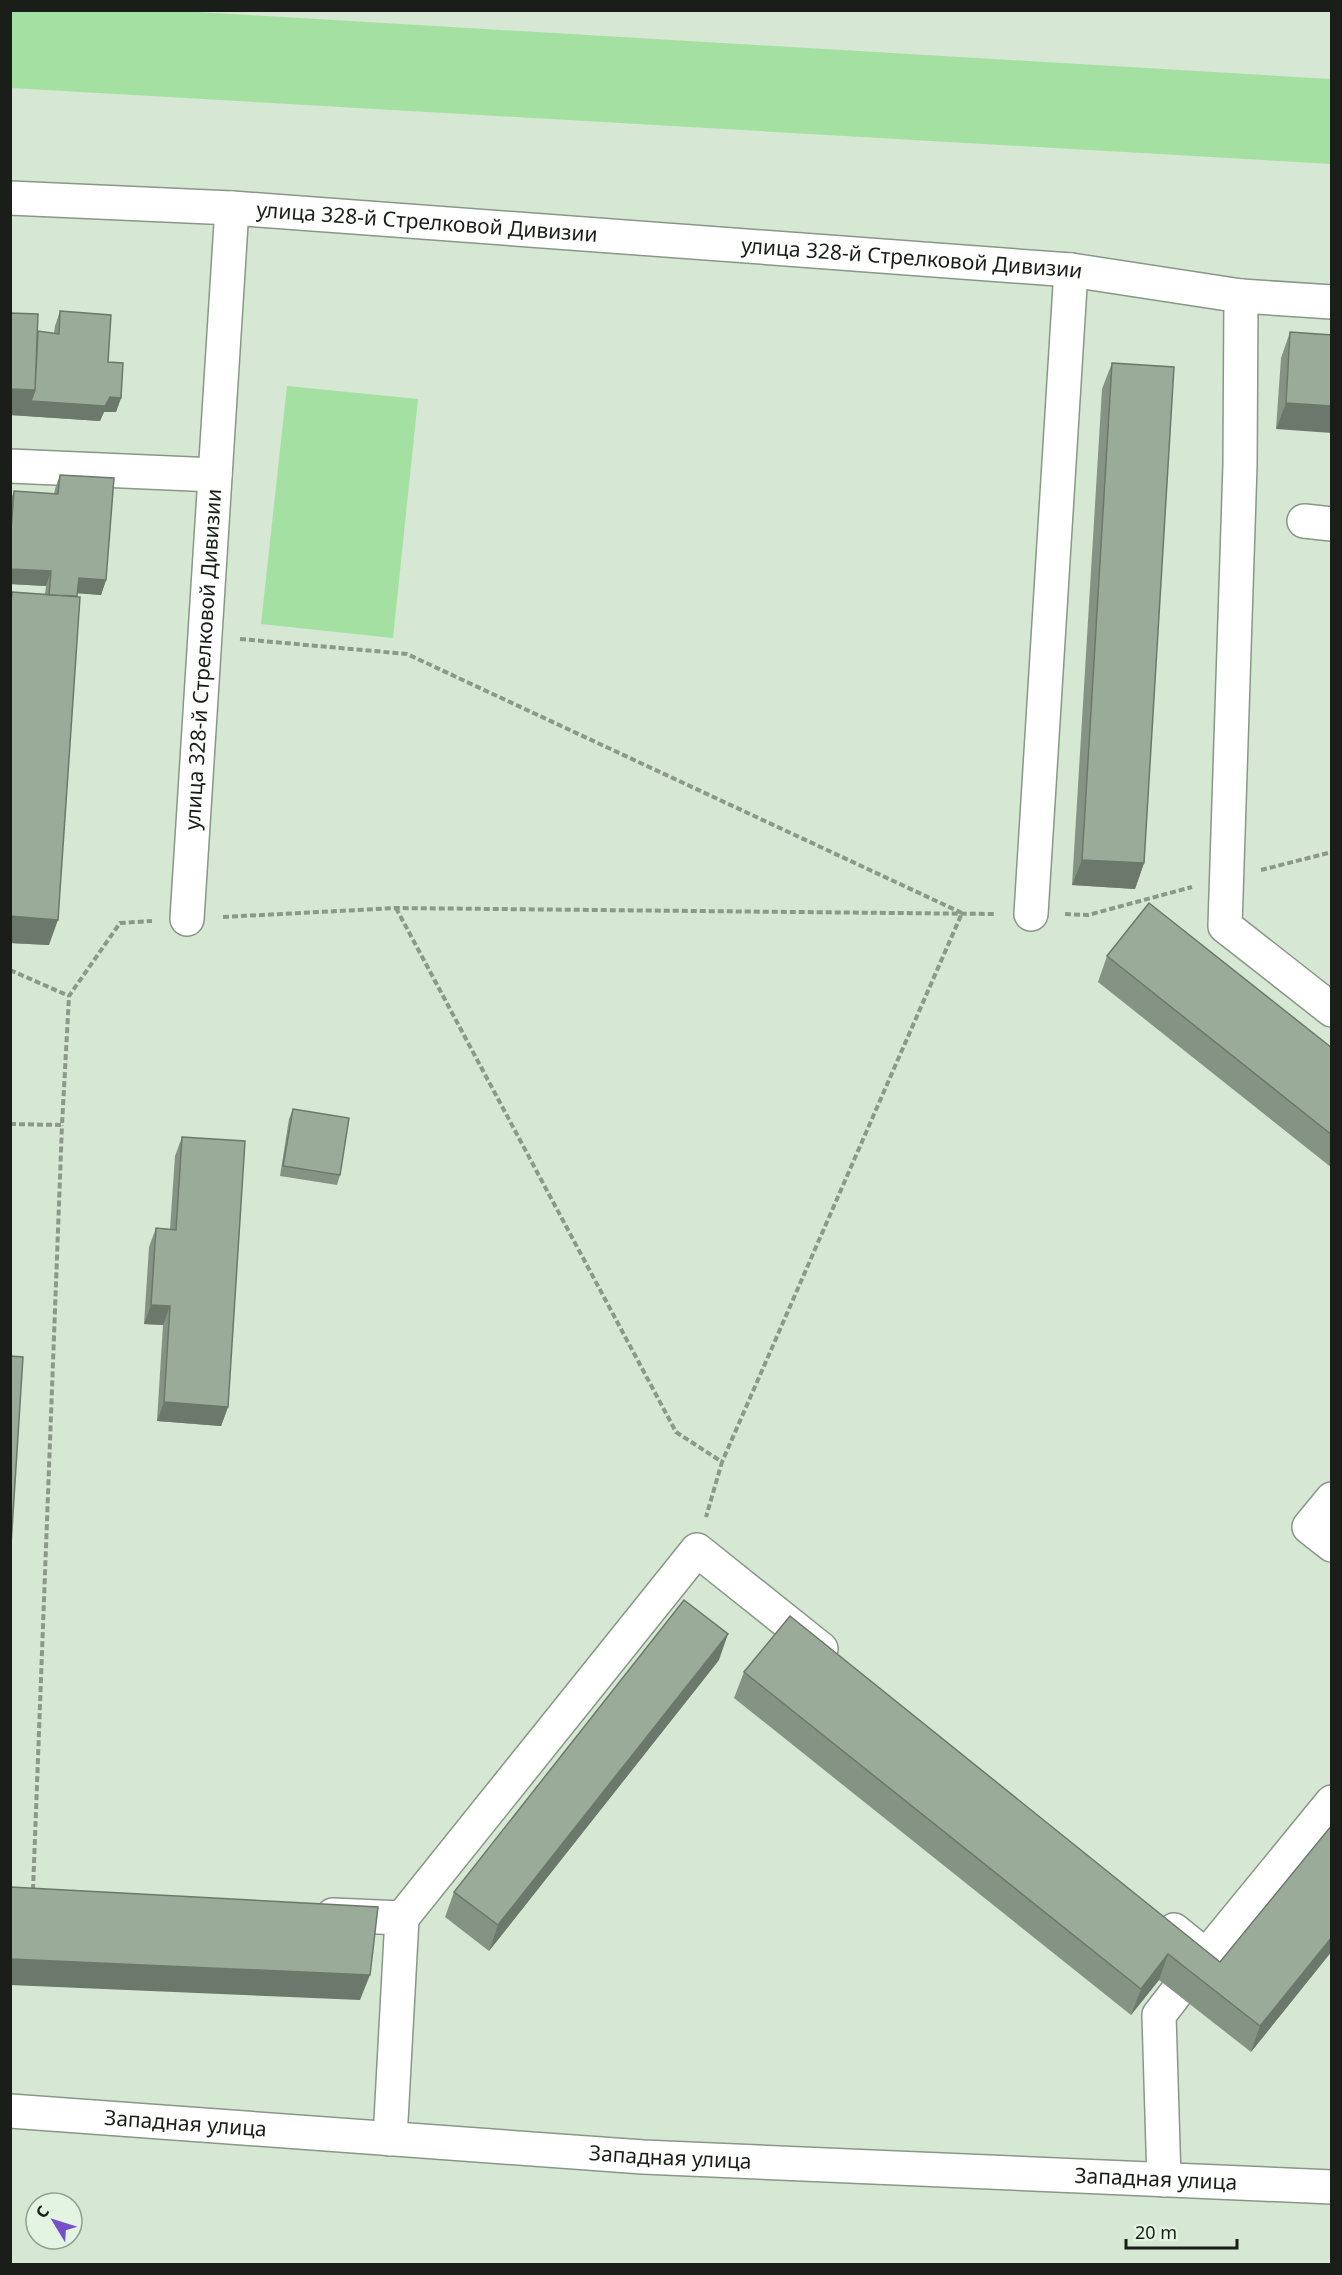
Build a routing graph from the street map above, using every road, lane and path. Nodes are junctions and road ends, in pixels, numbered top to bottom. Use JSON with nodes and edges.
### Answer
{"nodes":[{"id":1,"x":10,"y":198,"type":"edge"},
{"id":2,"x":232,"y":208,"type":"junction"},
{"id":3,"x":1071,"y":270,"type":"junction"},
{"id":4,"x":1241,"y":296,"type":"junction"},
{"id":5,"x":1332,"y":303,"type":"edge"},
{"id":6,"x":10,"y":466,"type":"edge"},
{"id":7,"x":215,"y":475,"type":"junction"},
{"id":8,"x":205,"y":636,"type":"junction"},
{"id":9,"x":1332,"y":852,"type":"edge"},
{"id":10,"x":1226,"y":878,"type":"junction"},
{"id":11,"x":396,"y":908,"type":"junction"},
{"id":12,"x":962,"y":913,"type":"junction"},
{"id":13,"x":1030,"y":914,"type":"junction"},
{"id":14,"x":188,"y":919,"type":"junction"},
{"id":15,"x":10,"y":970,"type":"edge"},
{"id":16,"x":69,"y":996,"type":"junction"},
{"id":17,"x":1332,"y":1010,"type":"edge"},
{"id":18,"x":10,"y":1124,"type":"edge"},
{"id":19,"x":62,"y":1125,"type":"junction"},
{"id":20,"x":722,"y":1462,"type":"junction"},
{"id":21,"x":1332,"y":1499,"type":"edge"},
{"id":22,"x":1332,"y":1545,"type":"edge"},
{"id":23,"x":697,"y":1550,"type":"junction"},
{"id":24,"x":845,"y":1668,"type":"edge"},
{"id":25,"x":1332,"y":1802,"type":"edge"},
{"id":26,"x":32,"y":1900,"type":"edge"},
{"id":27,"x":1150,"y":1912,"type":"edge"},
{"id":28,"x":307,"y":1914,"type":"edge"},
{"id":29,"x":402,"y":1918,"type":"junction"},
{"id":30,"x":1191,"y":1974,"type":"junction"},
{"id":31,"x":10,"y":2111,"type":"edge"},
{"id":32,"x":390,"y":2139,"type":"junction"},
{"id":33,"x":1164,"y":2180,"type":"junction"},
{"id":34,"x":1332,"y":2187,"type":"edge"}],
"edges":[{"from":1,"to":2,"type":"street"},
{"from":2,"to":3,"type":"street","name":"улица 328-й Стрелковой Дивизии"},
{"from":2,"to":7,"type":"street","name":"улица 328-й Стрелковой Дивизии"},
{"from":3,"to":4,"type":"street","name":"улица 328-й Стрелковой Дивизии"},
{"from":3,"to":13,"type":"street"},
{"from":4,"to":5,"type":"street","name":"улица 328-й Стрелковой Дивизии"},
{"from":4,"to":10,"type":"street"},
{"from":6,"to":7,"type":"street"},
{"from":7,"to":8,"type":"street","name":"улица 328-й Стрелковой Дивизии"},
{"from":8,"to":12,"type":"path"},
{"from":8,"to":14,"type":"street","name":"улица 328-й Стрелковой Дивизии"},
{"from":9,"to":10,"type":"path"},
{"from":10,"to":13,"type":"path"},
{"from":10,"to":17,"type":"street"},
{"from":11,"to":12,"type":"path"},
{"from":11,"to":14,"type":"path"},
{"from":11,"to":20,"type":"path"},
{"from":12,"to":13,"type":"path"},
{"from":12,"to":20,"type":"path"},
{"from":14,"to":16,"type":"path"},
{"from":15,"to":16,"type":"path"},
{"from":16,"to":19,"type":"path"},
{"from":18,"to":19,"type":"path"},
{"from":19,"to":26,"type":"path"},
{"from":20,"to":23,"type":"path"},
{"from":21,"to":22,"type":"street"},
{"from":23,"to":24,"type":"street"},
{"from":23,"to":29,"type":"street"},
{"from":25,"to":30,"type":"street"},
{"from":27,"to":30,"type":"street"},
{"from":28,"to":29,"type":"street"},
{"from":29,"to":32,"type":"street"},
{"from":30,"to":33,"type":"street"},
{"from":31,"to":32,"type":"street","name":"Западная улица"},
{"from":32,"to":33,"type":"street","name":"Западная улица"},
{"from":33,"to":34,"type":"street","name":"Западная улица"}]}
